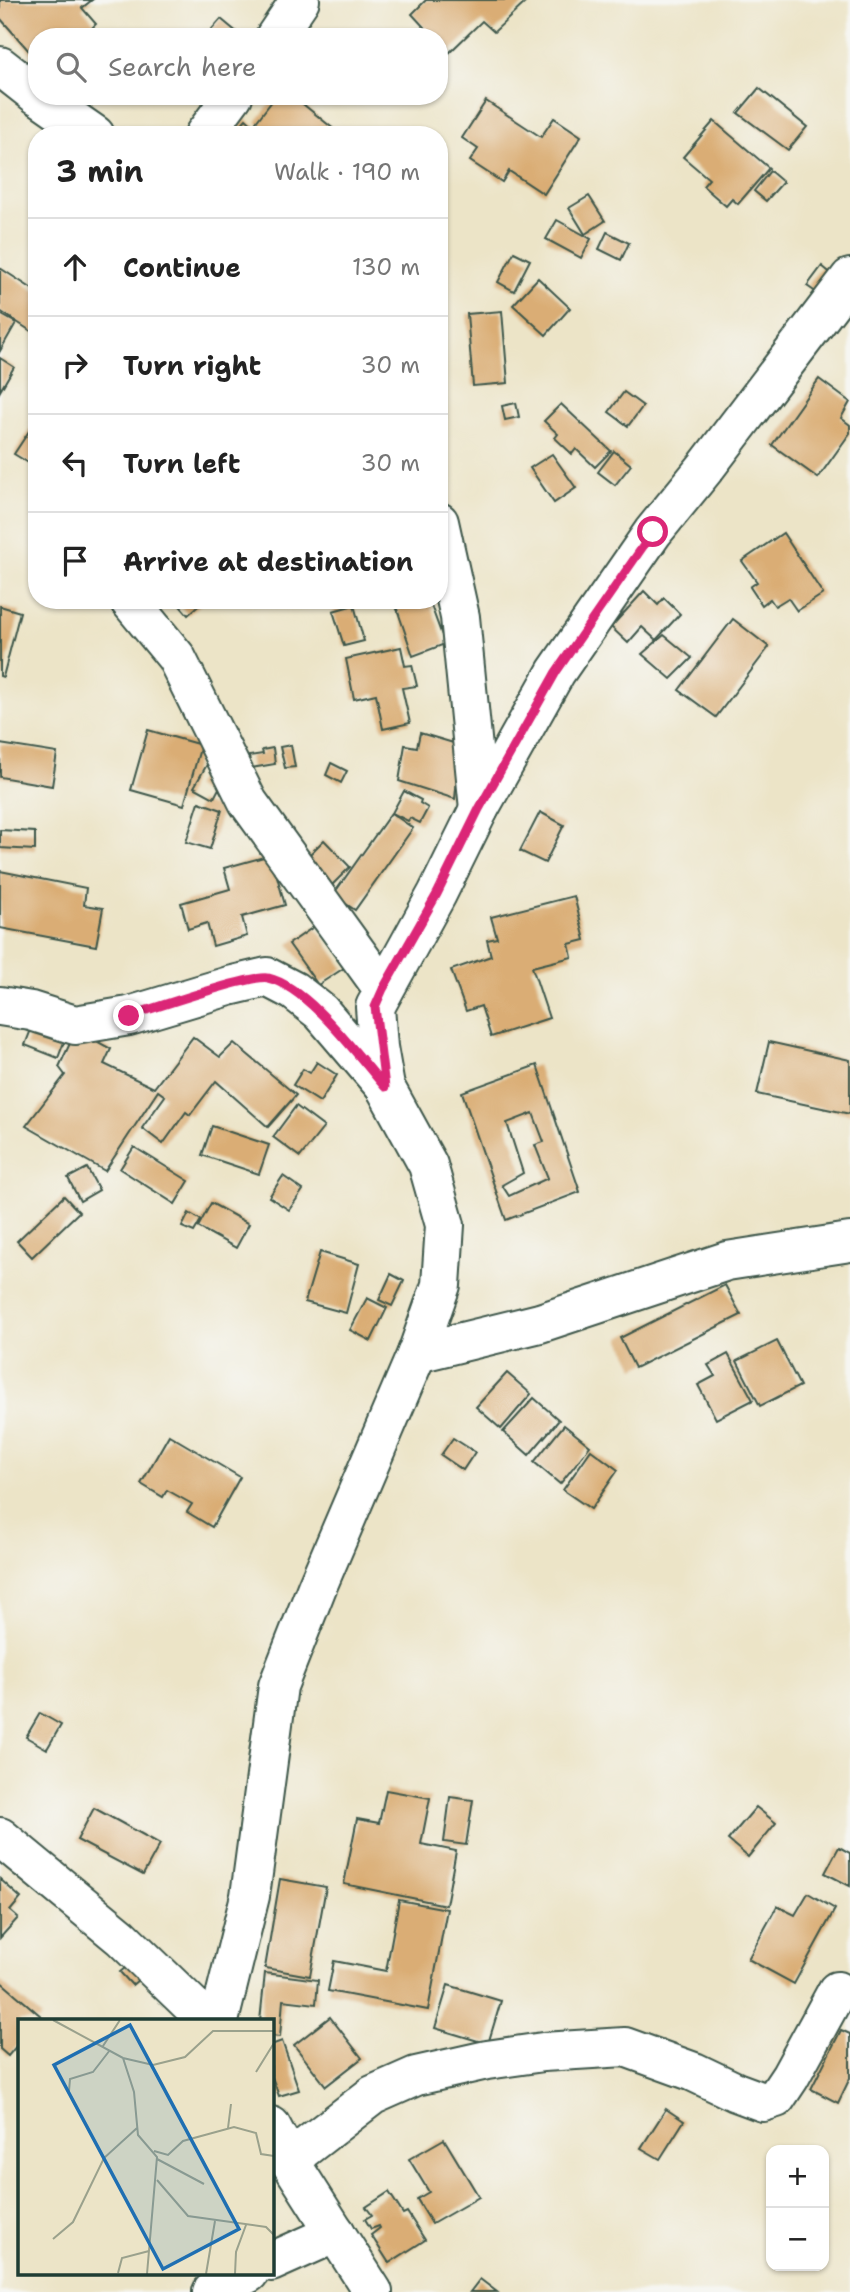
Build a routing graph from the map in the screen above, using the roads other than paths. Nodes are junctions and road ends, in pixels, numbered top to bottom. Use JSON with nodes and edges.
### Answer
{"nodes":[{"id":1,"x":300,"y":0,"type":"edge"},
{"id":2,"x":281,"y":28,"type":"edge"},
{"id":3,"x":0,"y":66,"type":"edge"},
{"id":4,"x":28,"y":87,"type":"edge"},
{"id":5,"x":52,"y":105,"type":"edge"},
{"id":6,"x":226,"y":105,"type":"edge"},
{"id":7,"x":82,"y":126,"type":"edge"},
{"id":8,"x":211,"y":126,"type":"edge"},
{"id":9,"x":850,"y":278,"type":"edge"},
{"id":10,"x":448,"y":563,"type":"edge"},
{"id":11,"x":136,"y":609,"type":"edge"},
{"id":12,"x":479,"y":809,"type":"junction"},
{"id":13,"x":383,"y":989,"type":"junction"},
{"id":14,"x":0,"y":1006,"type":"edge"},
{"id":15,"x":385,"y":1087,"type":"junction"},
{"id":16,"x":850,"y":1242,"type":"edge"},
{"id":17,"x":417,"y":1353,"type":"junction"},
{"id":18,"x":0,"y":1837,"type":"edge"},
{"id":19,"x":837,"y":1991,"type":"dead end"},
{"id":20,"x":206,"y":2019,"type":"edge"},
{"id":21,"x":219,"y":2019,"type":"edge"},
{"id":22,"x":273,"y":2130,"type":"edge"},
{"id":23,"x":289,"y":2160,"type":"junction"},
{"id":24,"x":336,"y":2232,"type":"junction"},
{"id":25,"x":273,"y":2261,"type":"edge"},
{"id":26,"x":247,"y":2274,"type":"edge"},
{"id":27,"x":212,"y":2292,"type":"edge"},
{"id":28,"x":373,"y":2292,"type":"edge"}],
"edges":[{"from":1,"to":2,"type":"street"},
{"from":3,"to":4,"type":"street"},
{"from":5,"to":7,"type":"street"},
{"from":6,"to":8,"type":"street"},
{"from":9,"to":12,"type":"street"},
{"from":10,"to":12,"type":"street"},
{"from":11,"to":13,"type":"street"},
{"from":12,"to":13,"type":"street"},
{"from":13,"to":15,"type":"street"},
{"from":14,"to":15,"type":"street"},
{"from":15,"to":17,"type":"street"},
{"from":16,"to":17,"type":"street"},
{"from":17,"to":21,"type":"street"},
{"from":18,"to":20,"type":"street"},
{"from":19,"to":23,"type":"street"},
{"from":22,"to":23,"type":"street"},
{"from":23,"to":24,"type":"street"},
{"from":24,"to":25,"type":"street"},
{"from":24,"to":28,"type":"street"},
{"from":26,"to":27,"type":"street"}]}
